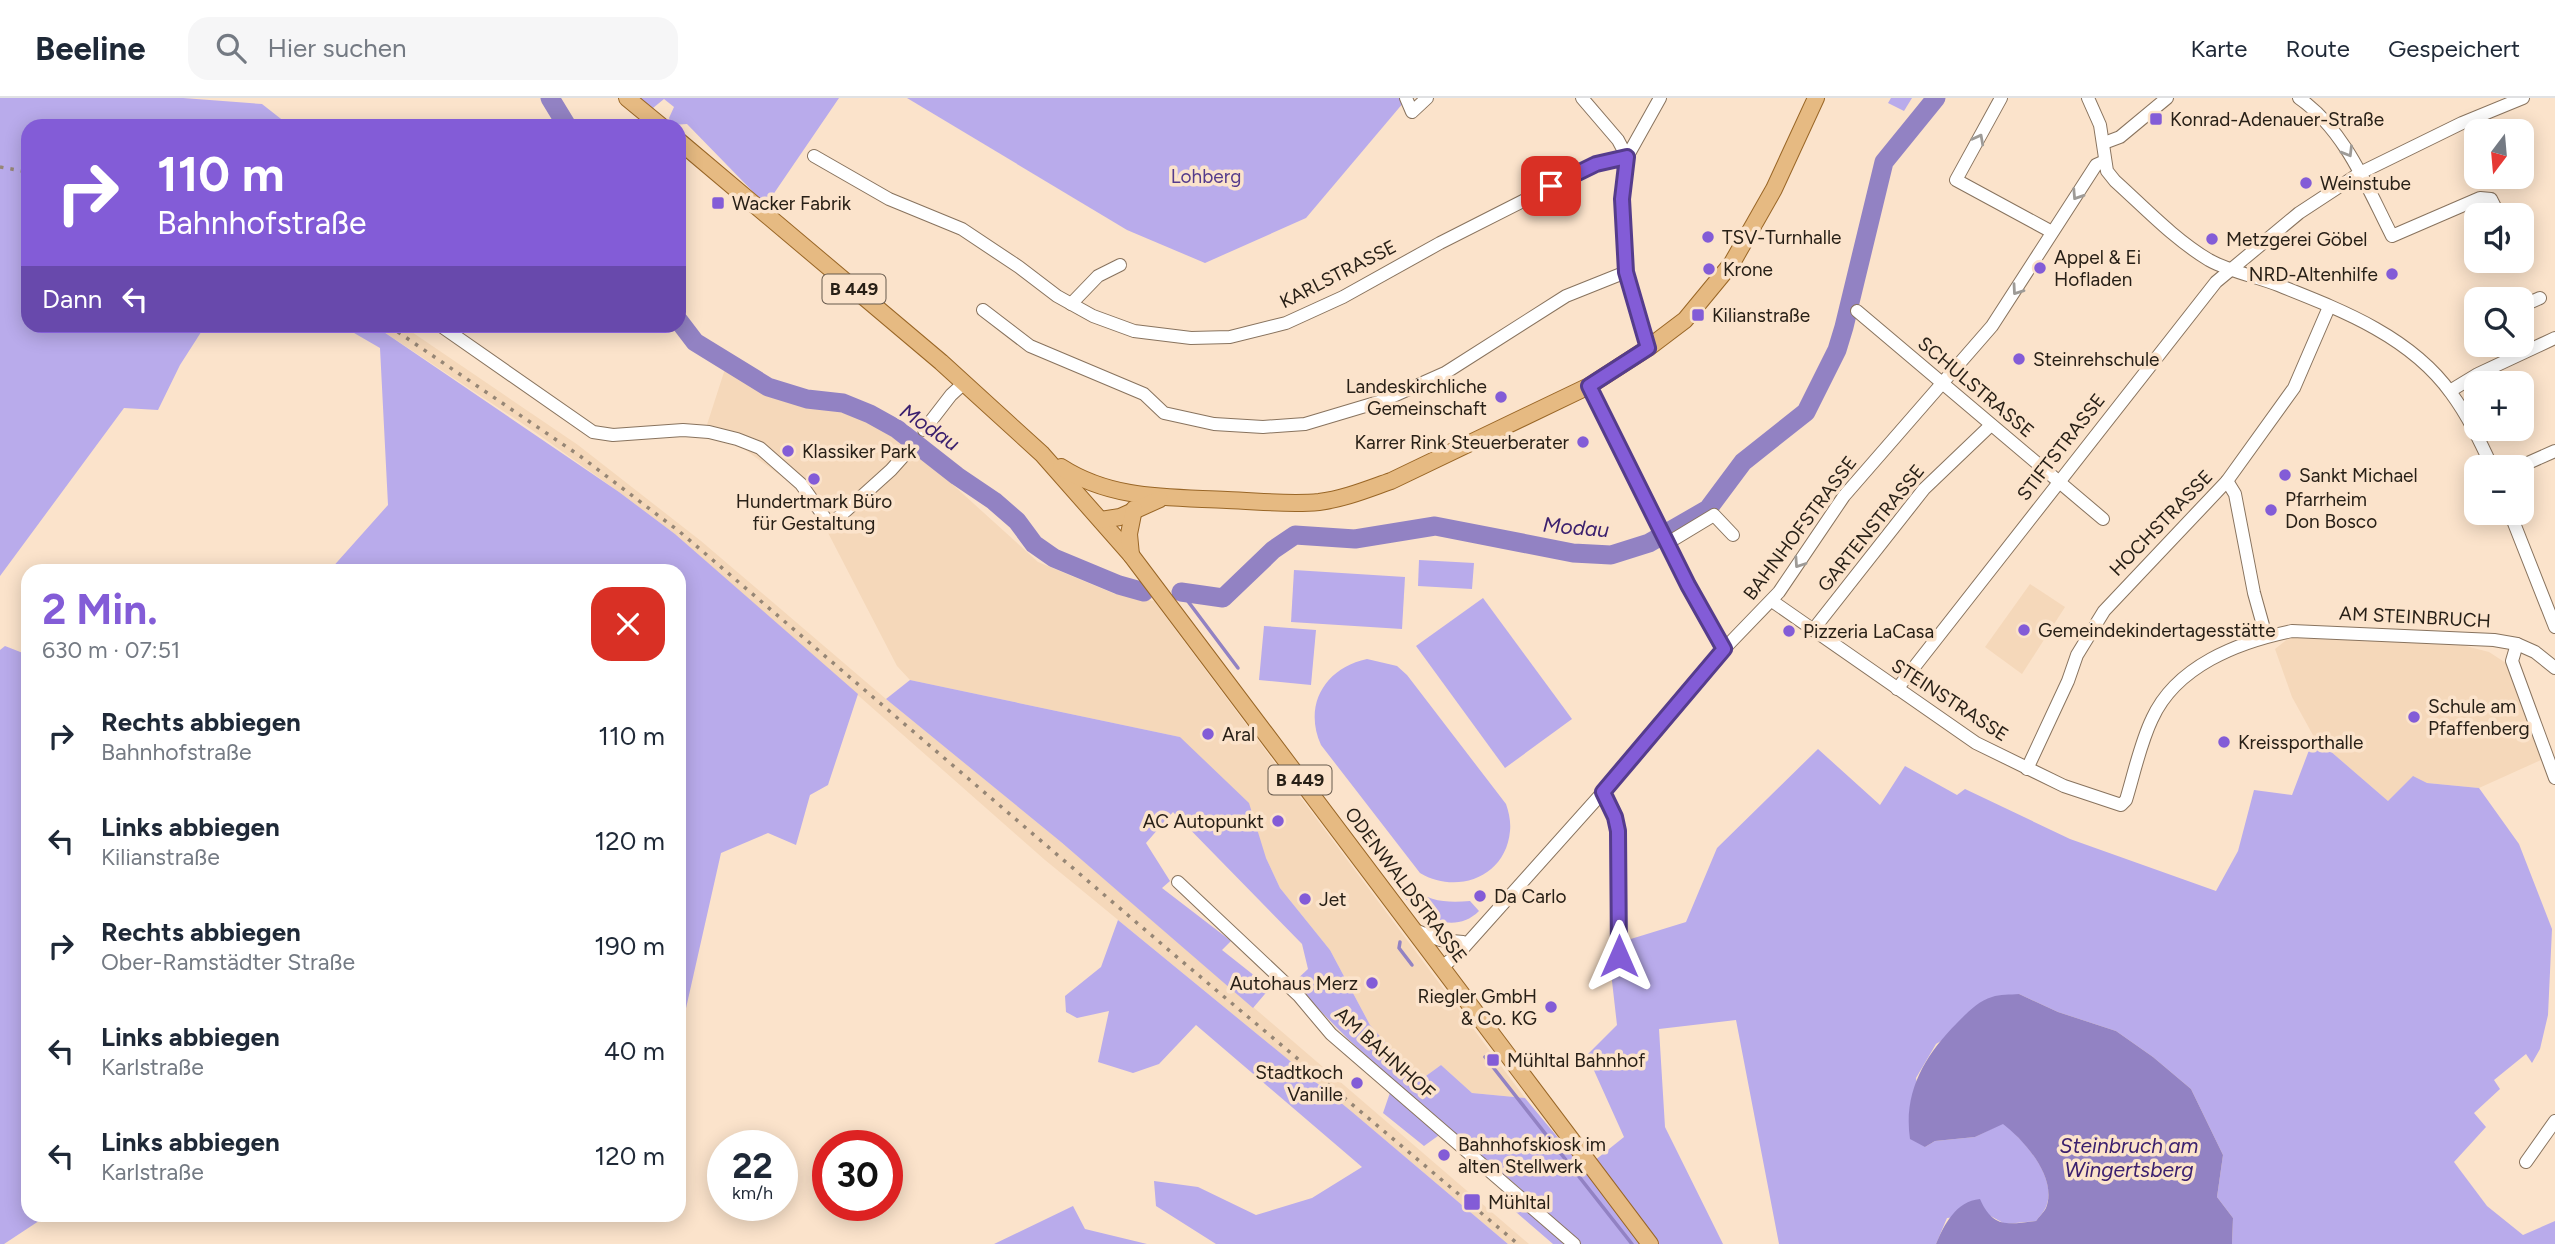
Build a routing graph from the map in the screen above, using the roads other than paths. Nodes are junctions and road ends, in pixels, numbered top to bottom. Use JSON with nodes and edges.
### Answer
{"nodes":[{"id":1,"x":627,"y":98,"type":"edge"},
{"id":2,"x":1405,"y":98,"type":"edge"},
{"id":3,"x":1427,"y":98,"type":"edge"},
{"id":4,"x":1582,"y":98,"type":"edge"},
{"id":5,"x":1660,"y":98,"type":"edge"},
{"id":6,"x":1816,"y":98,"type":"edge"},
{"id":7,"x":2001,"y":98,"type":"edge"},
{"id":8,"x":2088,"y":98,"type":"edge"},
{"id":9,"x":2167,"y":98,"type":"edge"},
{"id":10,"x":2299,"y":98,"type":"edge"},
{"id":11,"x":2522,"y":98,"type":"edge"},
{"id":12,"x":649,"y":119,"type":"edge"},
{"id":13,"x":2104,"y":143,"type":"junction"},
{"id":14,"x":686,"y":147,"type":"edge"},
{"id":15,"x":814,"y":156,"type":"dead end"},
{"id":16,"x":1627,"y":157,"type":"junction"},
{"id":17,"x":2105,"y":161,"type":"junction"},
{"id":18,"x":2360,"y":173,"type":"junction"},
{"id":19,"x":2468,"y":203,"type":"edge"},
{"id":20,"x":2493,"y":203,"type":"edge"},
{"id":21,"x":2464,"y":205,"type":"edge"},
{"id":22,"x":2052,"y":232,"type":"junction"},
{"id":23,"x":1120,"y":265,"type":"dead end"},
{"id":24,"x":2231,"y":271,"type":"junction"},
{"id":25,"x":1626,"y":272,"type":"junction"},
{"id":26,"x":2540,"y":298,"type":"dead end"},
{"id":27,"x":2534,"y":301,"type":"edge"},
{"id":28,"x":1071,"y":304,"type":"junction"},
{"id":29,"x":2329,"y":307,"type":"junction"},
{"id":30,"x":983,"y":310,"type":"dead end"},
{"id":31,"x":1857,"y":311,"type":"dead end"},
{"id":32,"x":452,"y":333,"type":"edge"},
{"id":33,"x":2555,"y":338,"type":"edge"},
{"id":34,"x":1648,"y":348,"type":"junction"},
{"id":35,"x":964,"y":383,"type":"junction"},
{"id":36,"x":1944,"y":384,"type":"junction"},
{"id":37,"x":1589,"y":386,"type":"junction"},
{"id":38,"x":2450,"y":391,"type":"junction"},
{"id":39,"x":1991,"y":425,"type":"junction"},
{"id":40,"x":924,"y":430,"type":"dead end"},
{"id":41,"x":908,"y":451,"type":"dead end"},
{"id":42,"x":2555,"y":451,"type":"edge"},
{"id":43,"x":1042,"y":454,"type":"junction"},
{"id":44,"x":2486,"y":455,"type":"edge"},
{"id":45,"x":2534,"y":460,"type":"edge"},
{"id":46,"x":2058,"y":481,"type":"junction"},
{"id":47,"x":2227,"y":481,"type":"junction"},
{"id":48,"x":1135,"y":502,"type":"junction"},
{"id":49,"x":2102,"y":519,"type":"dead end"},
{"id":50,"x":1101,"y":520,"type":"junction"},
{"id":51,"x":2515,"y":525,"type":"edge"},
{"id":52,"x":1733,"y":535,"type":"dead end"},
{"id":53,"x":1667,"y":544,"type":"junction"},
{"id":54,"x":1131,"y":555,"type":"junction"},
{"id":55,"x":1772,"y":601,"type":"junction"},
{"id":56,"x":2555,"y":627,"type":"edge"},
{"id":57,"x":1813,"y":630,"type":"junction"},
{"id":58,"x":2266,"y":636,"type":"junction"},
{"id":59,"x":2517,"y":644,"type":"junction"},
{"id":60,"x":1724,"y":649,"type":"junction"},
{"id":61,"x":2555,"y":668,"type":"edge"},
{"id":62,"x":1897,"y":689,"type":"junction"},
{"id":63,"x":2027,"y":769,"type":"junction"},
{"id":64,"x":2555,"y":778,"type":"edge"},
{"id":65,"x":1603,"y":792,"type":"junction"},
{"id":66,"x":2121,"y":805,"type":"joint"},
{"id":67,"x":1178,"y":882,"type":"dead end"},
{"id":68,"x":1415,"y":930,"type":"junction"},
{"id":69,"x":1476,"y":934,"type":"junction"},
{"id":70,"x":1463,"y":942,"type":"junction"},
{"id":71,"x":1619,"y":956,"type":"dead end"},
{"id":72,"x":1442,"y":967,"type":"junction"},
{"id":73,"x":2555,"y":1121,"type":"edge"},
{"id":74,"x":2526,"y":1162,"type":"dead end"},
{"id":75,"x":1574,"y":1244,"type":"edge"},
{"id":76,"x":1650,"y":1244,"type":"edge"}],
"edges":[{"from":1,"to":12,"type":"main road"},
{"from":2,"to":3,"type":"street"},
{"from":4,"to":16,"type":"street"},
{"from":5,"to":16,"type":"street"},
{"from":6,"to":34,"type":"main road"},
{"from":22,"to":7,"type":"street","one_way":true},
{"from":8,"to":13,"type":"street"},
{"from":9,"to":13,"type":"street"},
{"from":10,"to":18,"type":"street","one_way":true},
{"from":11,"to":18,"type":"street","name":"STIFTSTRASSE"},
{"from":13,"to":17,"type":"street"},
{"from":14,"to":35,"type":"main road","number":"B 449"},
{"from":15,"to":28,"type":"street","name":"KARLSTRASSE"},
{"from":16,"to":25,"type":"street"},
{"from":16,"to":28,"type":"street","name":"KARLSTRASSE"},
{"from":17,"to":22,"type":"street","name":"BAHNHOFSTRASSE","one_way":true},
{"from":17,"to":24,"type":"street"},
{"from":18,"to":21,"type":"street"},
{"from":18,"to":24,"type":"street","name":"STIFTSTRASSE"},
{"from":19,"to":20,"type":"street"},
{"from":22,"to":36,"type":"street","name":"BAHNHOFSTRASSE","one_way":true},
{"from":23,"to":28,"type":"street"},
{"from":24,"to":29,"type":"street"},
{"from":24,"to":46,"type":"street","name":"STIFTSTRASSE"},
{"from":25,"to":30,"type":"street"},
{"from":25,"to":34,"type":"street"},
{"from":26,"to":27,"type":"street"},
{"from":29,"to":38,"type":"street"},
{"from":29,"to":47,"type":"street","name":"HOCHSTRASSE"},
{"from":31,"to":36,"type":"street","name":"SCHULSTRASSE"},
{"from":32,"to":41,"type":"street"},
{"from":33,"to":38,"type":"street"},
{"from":34,"to":37,"type":"main road"},
{"from":35,"to":40,"type":"street"},
{"from":35,"to":43,"type":"main road","number":"B 449"},
{"from":36,"to":39,"type":"street","name":"SCHULSTRASSE"},
{"from":36,"to":55,"type":"street","name":"BAHNHOFSTRASSE","one_way":true},
{"from":37,"to":48,"type":"main road"},
{"from":37,"to":53,"type":"street"},
{"from":38,"to":44,"type":"street"},
{"from":39,"to":46,"type":"street","name":"SCHULSTRASSE"},
{"from":39,"to":57,"type":"street","name":"GARTENSTRASSE"},
{"from":42,"to":45,"type":"street"},
{"from":43,"to":48,"type":"main road"},
{"from":43,"to":50,"type":"main road","number":"B 449"},
{"from":46,"to":49,"type":"street","name":"SCHULSTRASSE"},
{"from":46,"to":62,"type":"street","name":"STIFTSTRASSE"},
{"from":47,"to":58,"type":"street"},
{"from":47,"to":63,"type":"street","name":"HOCHSTRASSE"},
{"from":48,"to":50,"type":"main road"},
{"from":48,"to":54,"type":"main road"},
{"from":50,"to":54,"type":"main road","name":"ODENWALDSTRASSE","number":"B 449"},
{"from":51,"to":56,"type":"street"},
{"from":52,"to":53,"type":"street"},
{"from":53,"to":60,"type":"street"},
{"from":54,"to":68,"type":"main road","name":"ODENWALDSTRASSE","number":"B 449"},
{"from":55,"to":57,"type":"street","name":"STEINSTRASSE"},
{"from":55,"to":60,"type":"street","name":"BAHNHOFSTRASSE"},
{"from":57,"to":62,"type":"street","name":"STEINSTRASSE"},
{"from":58,"to":59,"type":"street","name":"AM STEINBRUCH"},
{"from":58,"to":66,"type":"street","name":"AM STEINBRUCH"},
{"from":59,"to":61,"type":"street","name":"AM STEINBRUCH"},
{"from":59,"to":64,"type":"street"},
{"from":60,"to":65,"type":"street","name":"BAHNHOFSTRASSE"},
{"from":62,"to":63,"type":"street","name":"STEINSTRASSE"},
{"from":63,"to":66,"type":"street","name":"STEINSTRASSE"},
{"from":65,"to":69,"type":"street","name":"BAHNHOFSTRASSE"},
{"from":65,"to":71,"type":"street"},
{"from":67,"to":75,"type":"street","name":"AM BAHNHOF"},
{"from":68,"to":70,"type":"street"},
{"from":68,"to":72,"type":"main road","name":"ODENWALDSTRASSE","number":"B 449"},
{"from":69,"to":70,"type":"street","name":"BAHNHOFSTRASSE"},
{"from":69,"to":72,"type":"street","name":"BAHNHOFSTRASSE"},
{"from":70,"to":72,"type":"street","name":"BAHNHOFSTRASSE"},
{"from":72,"to":76,"type":"main road","name":"ODENWALDSTRASSE","number":"B 449"},
{"from":73,"to":74,"type":"street"}]}
